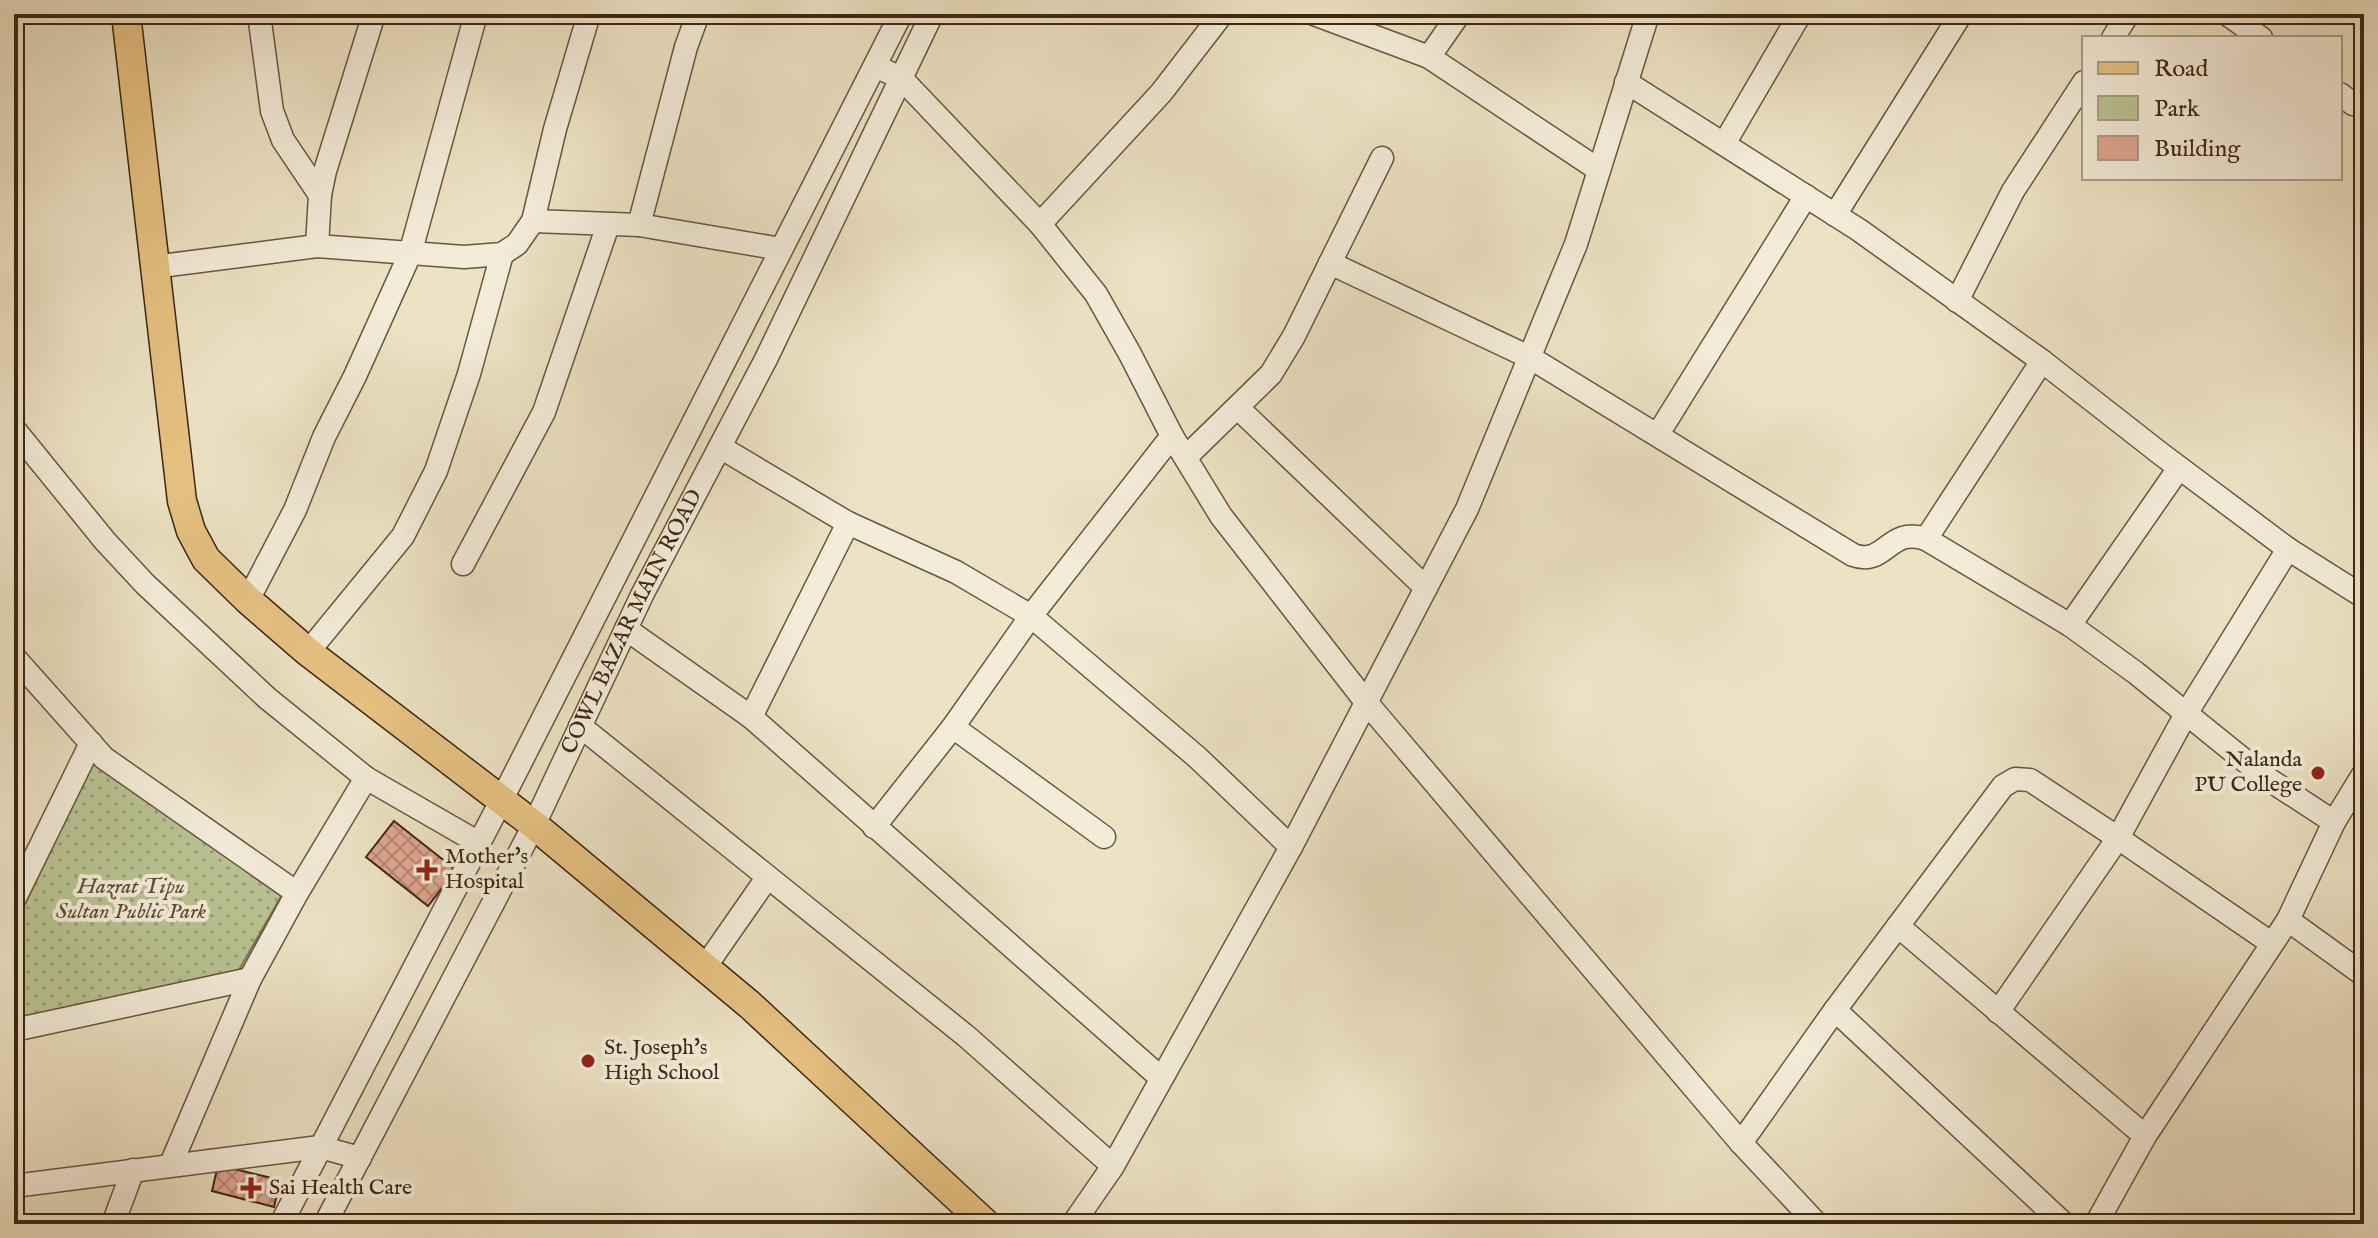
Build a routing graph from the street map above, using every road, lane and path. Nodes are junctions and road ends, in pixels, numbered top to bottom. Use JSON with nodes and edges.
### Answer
{"nodes":[{"id":1,"x":126,"y":14,"type":"edge"},
{"id":2,"x":259,"y":14,"type":"edge"},
{"id":3,"x":374,"y":14,"type":"edge"},
{"id":4,"x":476,"y":14,"type":"edge"},
{"id":5,"x":589,"y":14,"type":"edge"},
{"id":6,"x":698,"y":14,"type":"edge"},
{"id":7,"x":901,"y":14,"type":"edge"},
{"id":8,"x":932,"y":14,"type":"edge"},
{"id":9,"x":1222,"y":14,"type":"edge"},
{"id":10,"x":1314,"y":14,"type":"edge"},
{"id":11,"x":1459,"y":14,"type":"edge"},
{"id":12,"x":1648,"y":14,"type":"edge"},
{"id":13,"x":1800,"y":14,"type":"edge"},
{"id":14,"x":1961,"y":14,"type":"edge"},
{"id":15,"x":2227,"y":14,"type":"edge"},
{"id":16,"x":2258,"y":36,"type":"edge"},
{"id":17,"x":1429,"y":57,"type":"junction"},
{"id":18,"x":875,"y":66,"type":"junction"},
{"id":19,"x":901,"y":78,"type":"junction"},
{"id":20,"x":1626,"y":82,"type":"junction"},
{"id":21,"x":2082,"y":85,"type":"edge"},
{"id":22,"x":2342,"y":96,"type":"edge"},
{"id":23,"x":2364,"y":103,"type":"edge"},
{"id":24,"x":1724,"y":144,"type":"junction"},
{"id":25,"x":1382,"y":158,"type":"dead end"},
{"id":26,"x":1599,"y":170,"type":"junction"},
{"id":27,"x":320,"y":195,"type":"junction"},
{"id":28,"x":1806,"y":196,"type":"junction"},
{"id":29,"x":1835,"y":215,"type":"junction"},
{"id":30,"x":533,"y":221,"type":"junction"},
{"id":31,"x":1040,"y":224,"type":"junction"},
{"id":32,"x":608,"y":225,"type":"junction"},
{"id":33,"x":639,"y":225,"type":"junction"},
{"id":34,"x":317,"y":246,"type":"junction"},
{"id":35,"x":781,"y":249,"type":"junction"},
{"id":36,"x":410,"y":254,"type":"junction"},
{"id":37,"x":502,"y":254,"type":"junction"},
{"id":38,"x":1330,"y":263,"type":"junction"},
{"id":39,"x":153,"y":267,"type":"junction"},
{"id":40,"x":1957,"y":301,"type":"junction"},
{"id":41,"x":1529,"y":357,"type":"junction"},
{"id":42,"x":2042,"y":361,"type":"junction"},
{"id":43,"x":1238,"y":408,"type":"junction"},
{"id":44,"x":14,"y":429,"type":"edge"},
{"id":45,"x":1658,"y":434,"type":"junction"},
{"id":46,"x":1172,"y":436,"type":"junction"},
{"id":47,"x":720,"y":447,"type":"junction"},
{"id":48,"x":1186,"y":457,"type":"junction"},
{"id":49,"x":2179,"y":468,"type":"junction"},
{"id":50,"x":848,"y":523,"type":"junction"},
{"id":51,"x":1926,"y":539,"type":"junction"},
{"id":52,"x":2288,"y":549,"type":"junction"},
{"id":53,"x":463,"y":564,"type":"dead end"},
{"id":54,"x":1426,"y":588,"type":"junction"},
{"id":55,"x":2364,"y":597,"type":"edge"},
{"id":56,"x":248,"y":600,"type":"junction"},
{"id":57,"x":1031,"y":616,"type":"junction"},
{"id":58,"x":2070,"y":625,"type":"junction"},
{"id":59,"x":626,"y":629,"type":"junction"},
{"id":60,"x":308,"y":652,"type":"junction"},
{"id":61,"x":14,"y":657,"type":"edge"},
{"id":62,"x":1366,"y":702,"type":"junction"},
{"id":63,"x":2186,"y":714,"type":"junction"},
{"id":64,"x":751,"y":717,"type":"junction"},
{"id":65,"x":580,"y":726,"type":"junction"},
{"id":66,"x":953,"y":727,"type":"junction"},
{"id":67,"x":91,"y":743,"type":"junction"},
{"id":68,"x":2364,"y":773,"type":"edge"},
{"id":69,"x":366,"y":778,"type":"junction"},
{"id":70,"x":501,"y":801,"type":"junction"},
{"id":71,"x":2356,"y":802,"type":"edge"},
{"id":72,"x":2334,"y":822,"type":"junction"},
{"id":73,"x":534,"y":825,"type":"junction"},
{"id":74,"x":874,"y":827,"type":"junction"},
{"id":75,"x":1104,"y":837,"type":"dead end"},
{"id":76,"x":2118,"y":838,"type":"junction"},
{"id":77,"x":479,"y":843,"type":"junction"},
{"id":78,"x":1291,"y":847,"type":"junction"},
{"id":79,"x":767,"y":878,"type":"junction"},
{"id":80,"x":297,"y":893,"type":"junction"},
{"id":81,"x":14,"y":900,"type":"edge"},
{"id":82,"x":2288,"y":920,"type":"junction"},
{"id":83,"x":1898,"y":926,"type":"junction"},
{"id":84,"x":2271,"y":943,"type":"junction"},
{"id":85,"x":705,"y":967,"type":"junction"},
{"id":86,"x":2364,"y":975,"type":"edge"},
{"id":87,"x":250,"y":979,"type":"junction"},
{"id":88,"x":1835,"y":1010,"type":"junction"},
{"id":89,"x":1998,"y":1012,"type":"junction"},
{"id":90,"x":14,"y":1030,"type":"edge"},
{"id":91,"x":1161,"y":1078,"type":"junction"},
{"id":92,"x":2145,"y":1136,"type":"junction"},
{"id":93,"x":1741,"y":1143,"type":"junction"},
{"id":94,"x":320,"y":1147,"type":"junction"},
{"id":95,"x":360,"y":1158,"type":"junction"},
{"id":96,"x":171,"y":1164,"type":"junction"},
{"id":97,"x":1113,"y":1166,"type":"junction"},
{"id":98,"x":133,"y":1170,"type":"junction"},
{"id":99,"x":14,"y":1186,"type":"edge"},
{"id":100,"x":113,"y":1224,"type":"edge"},
{"id":101,"x":281,"y":1224,"type":"edge"},
{"id":102,"x":325,"y":1224,"type":"edge"},
{"id":103,"x":986,"y":1224,"type":"edge"},
{"id":104,"x":1073,"y":1224,"type":"edge"},
{"id":105,"x":1817,"y":1224,"type":"edge"},
{"id":106,"x":2064,"y":1224,"type":"edge"},
{"id":107,"x":2096,"y":1224,"type":"edge"}],
"edges":[{"from":1,"to":39,"type":"main road"},
{"from":2,"to":27,"type":"street"},
{"from":3,"to":27,"type":"street"},
{"from":4,"to":36,"type":"street"},
{"from":5,"to":30,"type":"street"},
{"from":6,"to":33,"type":"street"},
{"from":7,"to":18,"type":"street","name":"COWL BAZAR MAIN ROAD"},
{"from":8,"to":19,"type":"street","name":"COWL BAZAR MAIN ROAD"},
{"from":9,"to":31,"type":"street"},
{"from":10,"to":17,"type":"street"},
{"from":11,"to":17,"type":"street"},
{"from":12,"to":20,"type":"street"},
{"from":13,"to":24,"type":"street"},
{"from":14,"to":29,"type":"street"},
{"from":15,"to":16,"type":"street"},
{"from":17,"to":26,"type":"street"},
{"from":18,"to":19,"type":"street"},
{"from":18,"to":35,"type":"street","name":"COWL BAZAR MAIN ROAD"},
{"from":19,"to":31,"type":"street"},
{"from":19,"to":47,"type":"street","name":"COWL BAZAR MAIN ROAD"},
{"from":20,"to":24,"type":"street"},
{"from":20,"to":26,"type":"street"},
{"from":21,"to":40,"type":"street"},
{"from":22,"to":23,"type":"street"},
{"from":24,"to":28,"type":"street"},
{"from":25,"to":38,"type":"street"},
{"from":26,"to":41,"type":"street"},
{"from":27,"to":34,"type":"street"},
{"from":28,"to":29,"type":"street"},
{"from":28,"to":45,"type":"street"},
{"from":29,"to":40,"type":"street"},
{"from":30,"to":32,"type":"street"},
{"from":30,"to":37,"type":"street"},
{"from":31,"to":46,"type":"street"},
{"from":32,"to":33,"type":"street"},
{"from":32,"to":53,"type":"street"},
{"from":33,"to":35,"type":"street"},
{"from":34,"to":36,"type":"street"},
{"from":34,"to":39,"type":"street"},
{"from":35,"to":70,"type":"street","name":"COWL BAZAR MAIN ROAD"},
{"from":36,"to":37,"type":"street"},
{"from":36,"to":56,"type":"street"},
{"from":37,"to":60,"type":"street"},
{"from":38,"to":41,"type":"street"},
{"from":38,"to":43,"type":"street"},
{"from":39,"to":56,"type":"main road"},
{"from":40,"to":42,"type":"street"},
{"from":41,"to":45,"type":"street"},
{"from":41,"to":54,"type":"street"},
{"from":42,"to":49,"type":"street"},
{"from":42,"to":51,"type":"street"},
{"from":43,"to":48,"type":"street"},
{"from":43,"to":54,"type":"street"},
{"from":44,"to":69,"type":"street"},
{"from":45,"to":51,"type":"street"},
{"from":46,"to":48,"type":"street"},
{"from":46,"to":57,"type":"street"},
{"from":47,"to":50,"type":"street"},
{"from":47,"to":59,"type":"street","name":"COWL BAZAR MAIN ROAD"},
{"from":48,"to":62,"type":"street"},
{"from":49,"to":52,"type":"street"},
{"from":49,"to":58,"type":"street"},
{"from":50,"to":57,"type":"street"},
{"from":50,"to":64,"type":"street"},
{"from":51,"to":58,"type":"street"},
{"from":52,"to":55,"type":"street"},
{"from":52,"to":63,"type":"street"},
{"from":54,"to":62,"type":"street"},
{"from":56,"to":60,"type":"main road"},
{"from":57,"to":66,"type":"street"},
{"from":57,"to":78,"type":"street"},
{"from":58,"to":63,"type":"street"},
{"from":59,"to":64,"type":"street"},
{"from":59,"to":65,"type":"street","name":"COWL BAZAR MAIN ROAD"},
{"from":60,"to":70,"type":"main road"},
{"from":61,"to":67,"type":"street"},
{"from":62,"to":78,"type":"street"},
{"from":62,"to":93,"type":"street"},
{"from":63,"to":72,"type":"street"},
{"from":63,"to":76,"type":"street"},
{"from":64,"to":74,"type":"street"},
{"from":65,"to":73,"type":"street","name":"COWL BAZAR MAIN ROAD"},
{"from":65,"to":79,"type":"street"},
{"from":66,"to":74,"type":"street"},
{"from":66,"to":75,"type":"street"},
{"from":67,"to":80,"type":"street"},
{"from":67,"to":81,"type":"street"},
{"from":68,"to":71,"type":"street"},
{"from":69,"to":77,"type":"street"},
{"from":69,"to":80,"type":"street"},
{"from":70,"to":73,"type":"main road"},
{"from":70,"to":77,"type":"street","name":"COWL BAZAR MAIN ROAD"},
{"from":71,"to":72,"type":"street"},
{"from":72,"to":82,"type":"street"},
{"from":73,"to":85,"type":"main road"},
{"from":73,"to":95,"type":"street","name":"COWL BAZAR MAIN ROAD"},
{"from":74,"to":91,"type":"street"},
{"from":76,"to":83,"type":"street"},
{"from":76,"to":84,"type":"street"},
{"from":76,"to":89,"type":"street"},
{"from":77,"to":94,"type":"street","name":"COWL BAZAR MAIN ROAD"},
{"from":78,"to":91,"type":"street"},
{"from":79,"to":85,"type":"street"},
{"from":79,"to":97,"type":"street"},
{"from":80,"to":87,"type":"street"},
{"from":82,"to":84,"type":"street"},
{"from":82,"to":86,"type":"street"},
{"from":83,"to":88,"type":"street"},
{"from":83,"to":89,"type":"street"},
{"from":84,"to":92,"type":"street"},
{"from":85,"to":103,"type":"main road"},
{"from":87,"to":90,"type":"street"},
{"from":87,"to":96,"type":"street"},
{"from":88,"to":93,"type":"street"},
{"from":88,"to":106,"type":"street"},
{"from":89,"to":92,"type":"street"},
{"from":91,"to":97,"type":"street"},
{"from":92,"to":107,"type":"street"},
{"from":93,"to":105,"type":"street"},
{"from":94,"to":95,"type":"street"},
{"from":94,"to":96,"type":"street"},
{"from":94,"to":101,"type":"street","name":"COWL BAZAR MAIN ROAD"},
{"from":95,"to":102,"type":"street","name":"COWL BAZAR MAIN ROAD"},
{"from":96,"to":98,"type":"street"},
{"from":97,"to":104,"type":"street"},
{"from":98,"to":99,"type":"street"},
{"from":98,"to":100,"type":"street"}]}
